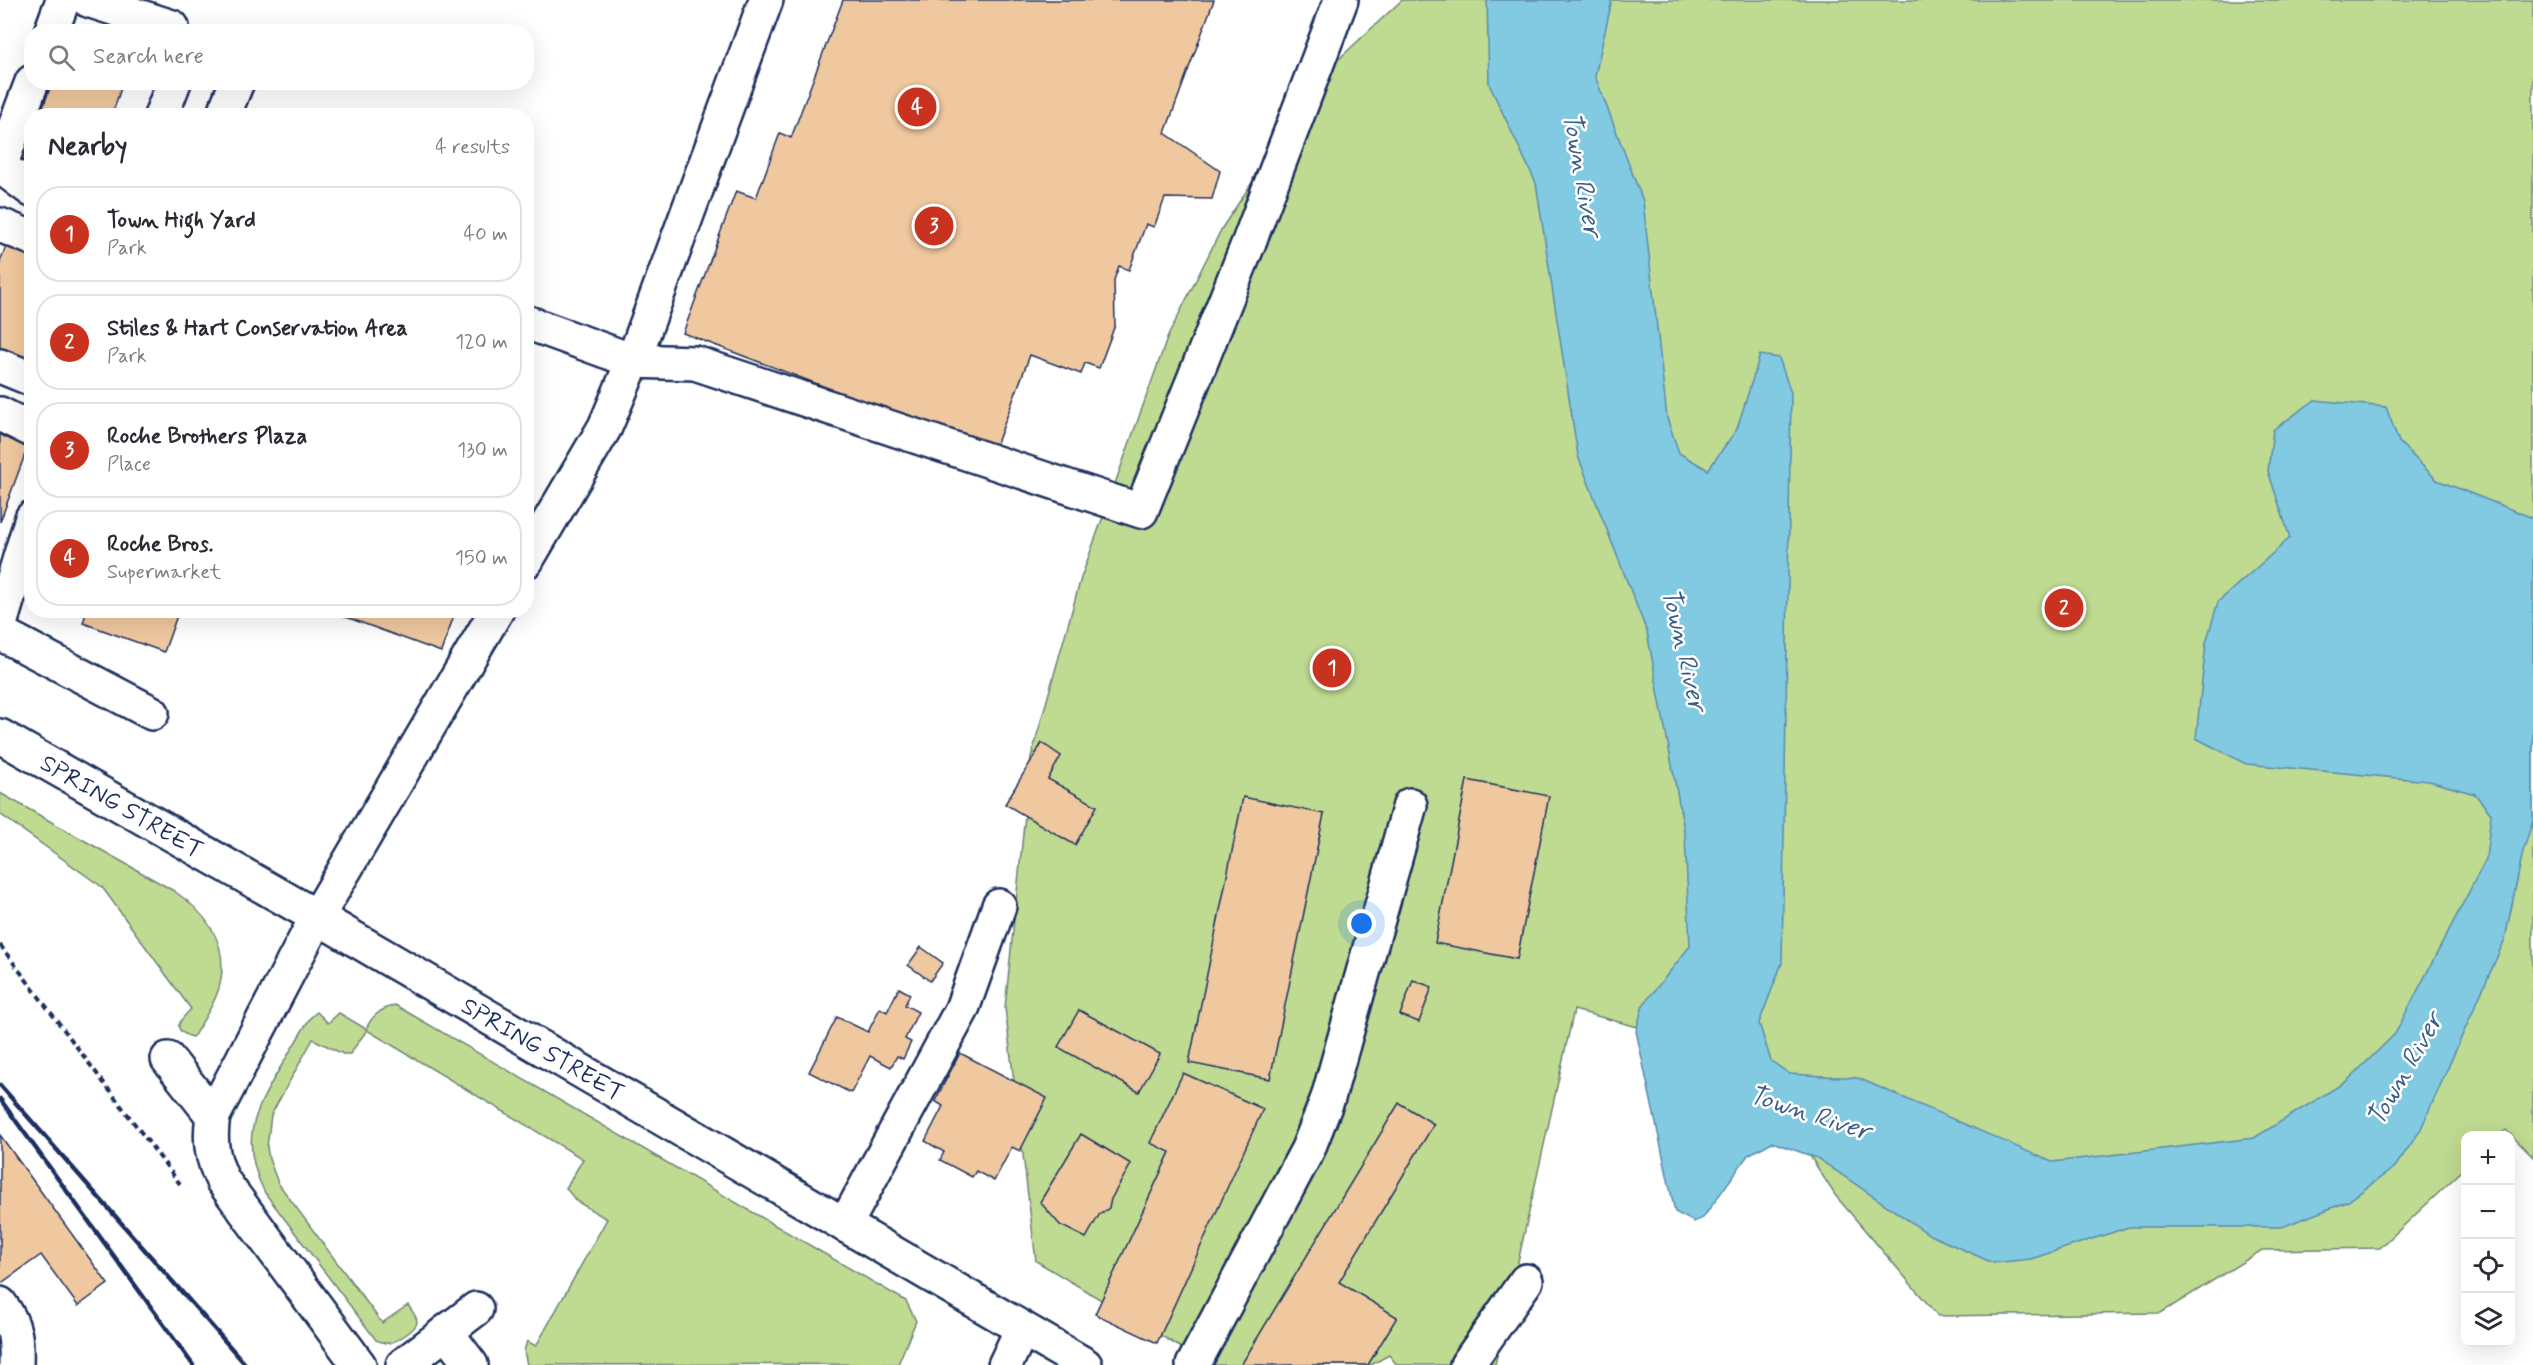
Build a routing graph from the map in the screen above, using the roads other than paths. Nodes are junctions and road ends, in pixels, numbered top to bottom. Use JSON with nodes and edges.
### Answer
{"nodes":[{"id":1,"x":63,"y":0,"type":"edge"},
{"id":2,"x":766,"y":0,"type":"edge"},
{"id":3,"x":1341,"y":0,"type":"edge"},
{"id":4,"x":95,"y":1,"type":"edge"},
{"id":5,"x":179,"y":19,"type":"edge"},
{"id":6,"x":54,"y":24,"type":"edge"},
{"id":7,"x":29,"y":90,"type":"edge"},
{"id":8,"x":171,"y":90,"type":"edge"},
{"id":9,"x":234,"y":90,"type":"edge"},
{"id":10,"x":163,"y":108,"type":"edge"},
{"id":11,"x":226,"y":108,"type":"edge"},
{"id":12,"x":0,"y":166,"type":"edge"},
{"id":13,"x":24,"y":184,"type":"edge"},
{"id":14,"x":0,"y":225,"type":"edge"},
{"id":15,"x":24,"y":235,"type":"edge"},
{"id":16,"x":534,"y":325,"type":"edge"},
{"id":17,"x":633,"y":361,"type":"junction"},
{"id":18,"x":0,"y":366,"type":"edge"},
{"id":19,"x":24,"y":376,"type":"edge"},
{"id":20,"x":0,"y":414,"type":"edge"},
{"id":21,"x":24,"y":426,"type":"edge"},
{"id":22,"x":24,"y":544,"type":"edge"},
{"id":23,"x":534,"y":547,"type":"edge"},
{"id":24,"x":492,"y":618,"type":"edge"},
{"id":25,"x":0,"y":624,"type":"edge"},
{"id":26,"x":0,"y":633,"type":"edge"},
{"id":27,"x":152,"y":713,"type":"dead end"},
{"id":28,"x":0,"y":736,"type":"edge"},
{"id":29,"x":1410,"y":805,"type":"dead end"},
{"id":30,"x":999,"y":906,"type":"dead end"},
{"id":31,"x":317,"y":917,"type":"junction"},
{"id":32,"x":168,"y":1059,"type":"dead end"},
{"id":33,"x":213,"y":1116,"type":"junction"},
{"id":34,"x":845,"y":1225,"type":"junction"},
{"id":35,"x":1526,"y":1281,"type":"dead end"},
{"id":36,"x":0,"y":1304,"type":"edge"},
{"id":37,"x":476,"y":1309,"type":"dead end"},
{"id":38,"x":1022,"y":1329,"type":"junction"},
{"id":39,"x":446,"y":1332,"type":"junction"},
{"id":40,"x":16,"y":1365,"type":"edge"},
{"id":41,"x":359,"y":1365,"type":"edge"},
{"id":42,"x":403,"y":1365,"type":"edge"},
{"id":43,"x":471,"y":1365,"type":"edge"},
{"id":44,"x":1005,"y":1365,"type":"edge"},
{"id":45,"x":1085,"y":1365,"type":"edge"},
{"id":46,"x":1193,"y":1365,"type":"edge"},
{"id":47,"x":1467,"y":1365,"type":"edge"}],
"edges":[{"from":1,"to":6,"type":"street"},
{"from":2,"to":17,"type":"street"},
{"from":3,"to":17,"type":"street"},
{"from":4,"to":5,"type":"street"},
{"from":7,"to":12,"type":"street"},
{"from":8,"to":10,"type":"street"},
{"from":9,"to":11,"type":"street"},
{"from":12,"to":13,"type":"street"},
{"from":14,"to":15,"type":"street"},
{"from":16,"to":17,"type":"street"},
{"from":17,"to":23,"type":"street"},
{"from":18,"to":19,"type":"street"},
{"from":20,"to":21,"type":"street"},
{"from":22,"to":25,"type":"street"},
{"from":24,"to":31,"type":"street"},
{"from":26,"to":27,"type":"street"},
{"from":28,"to":31,"type":"street","name":"SPRING STREET"},
{"from":29,"to":46,"type":"street"},
{"from":30,"to":34,"type":"street"},
{"from":31,"to":33,"type":"street"},
{"from":31,"to":34,"type":"street","name":"SPRING STREET"},
{"from":32,"to":33,"type":"street"},
{"from":33,"to":41,"type":"street"},
{"from":34,"to":38,"type":"street","name":"SPRING STREET"},
{"from":35,"to":47,"type":"street"},
{"from":36,"to":40,"type":"street"},
{"from":37,"to":39,"type":"street"},
{"from":38,"to":44,"type":"street"},
{"from":38,"to":45,"type":"street","name":"SPRING STREET"},
{"from":39,"to":42,"type":"street"},
{"from":39,"to":43,"type":"street"}]}
